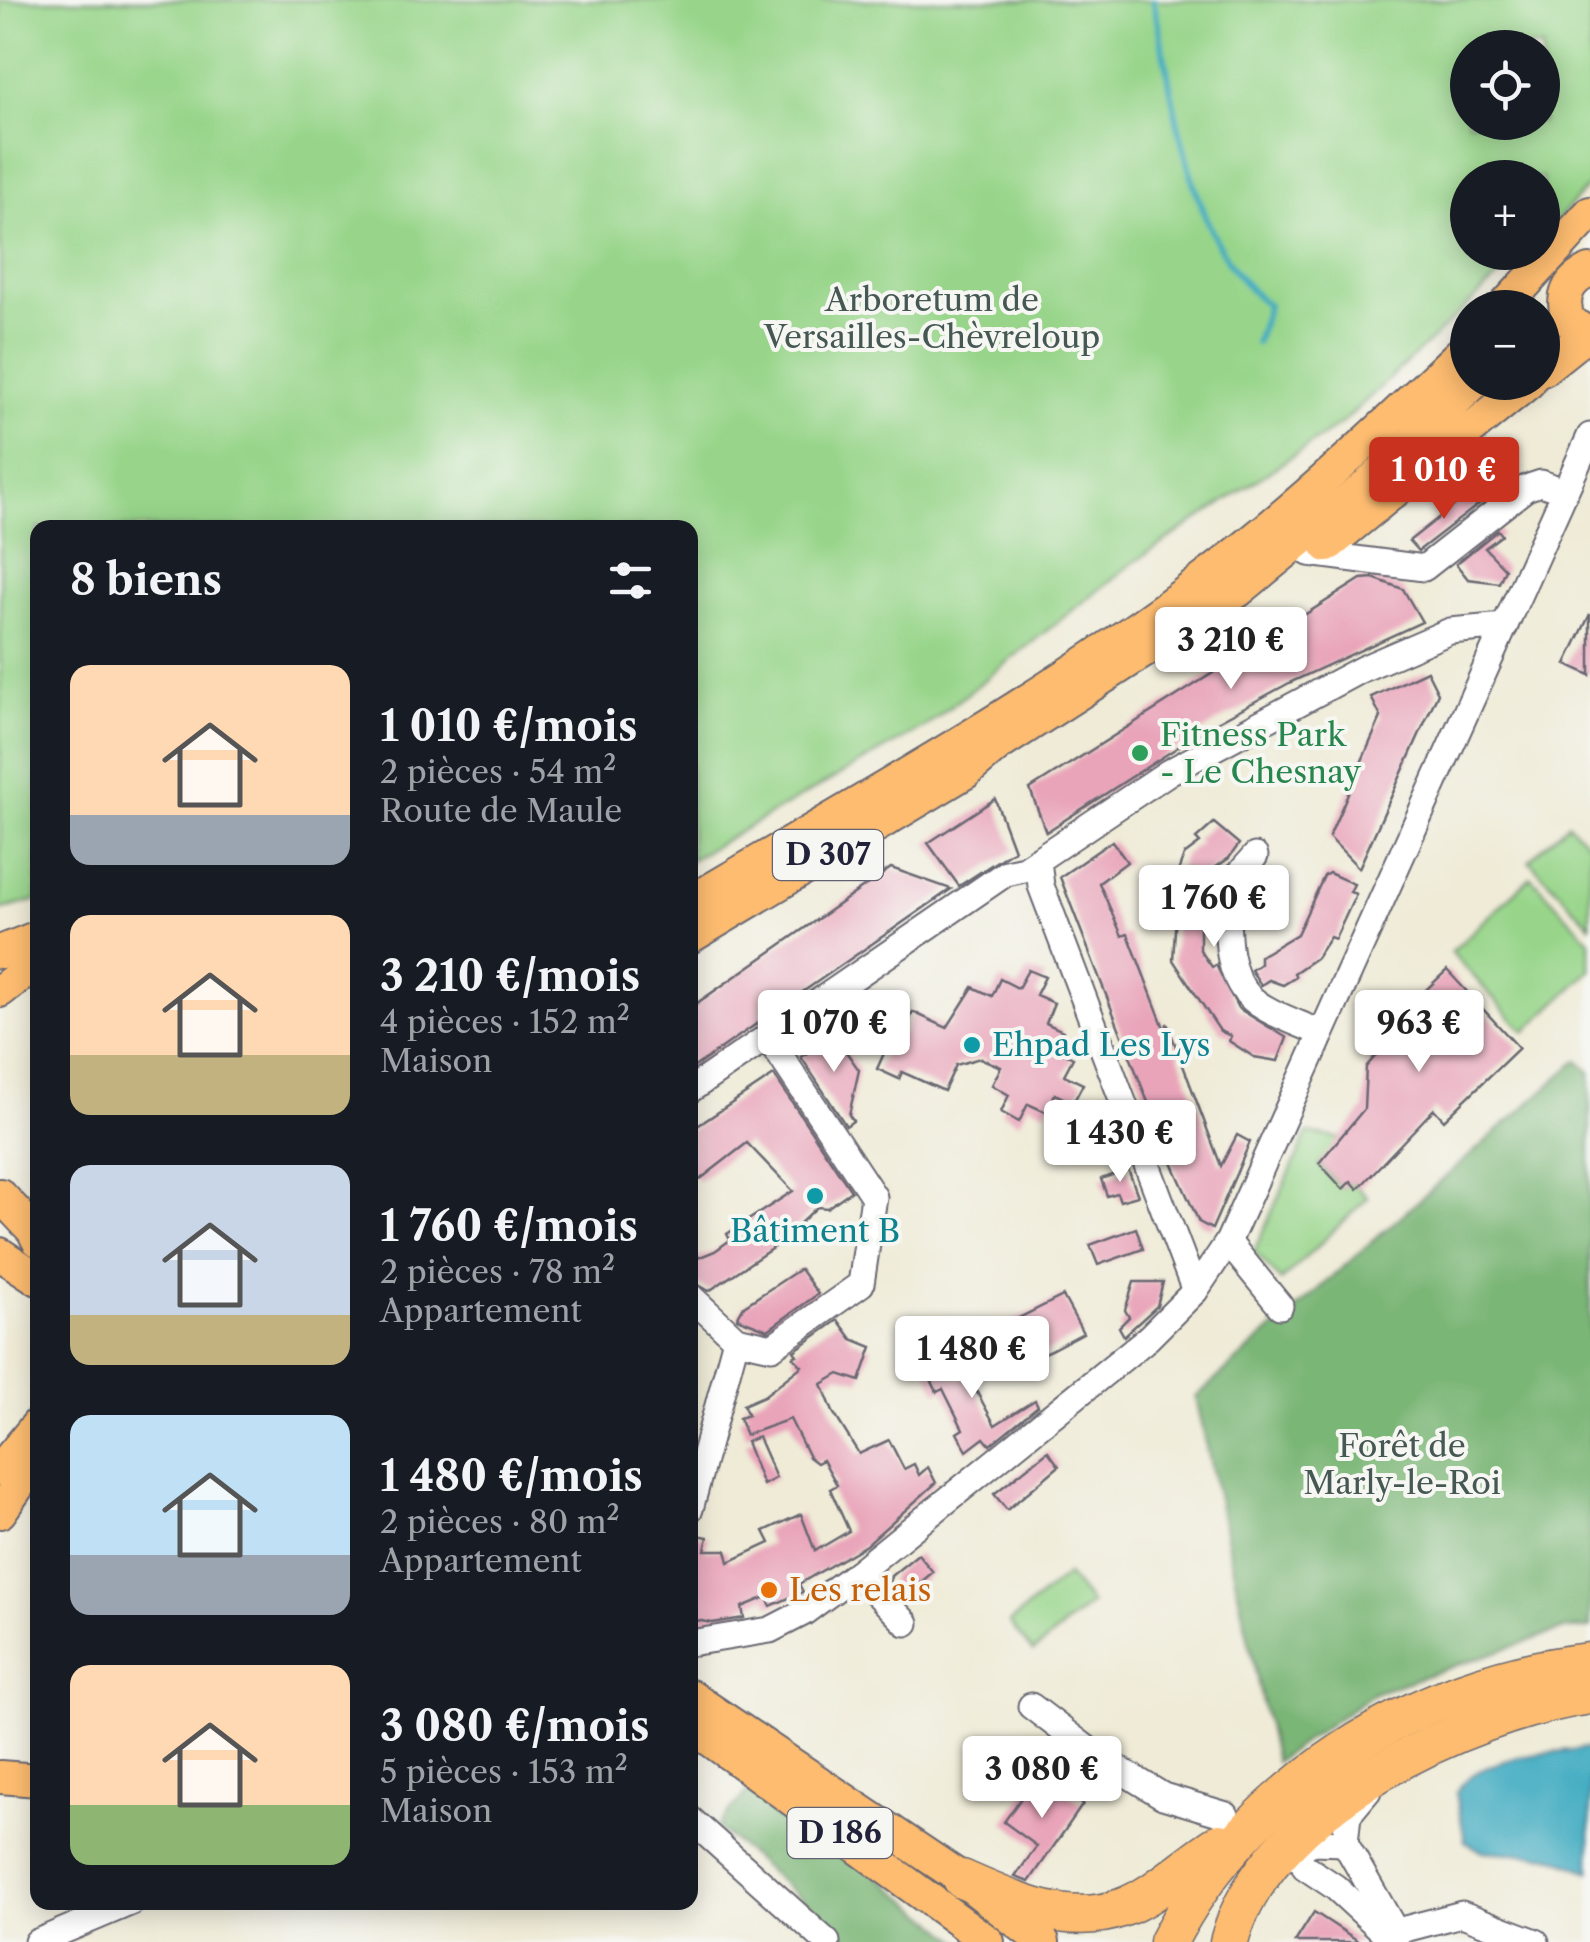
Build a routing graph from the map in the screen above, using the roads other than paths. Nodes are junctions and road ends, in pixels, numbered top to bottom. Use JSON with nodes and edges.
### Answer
{"nodes":[{"id":1,"x":1590,"y":213,"type":"edge"},
{"id":2,"x":1590,"y":236,"type":"edge"},
{"id":3,"x":1519,"y":290,"type":"edge"},
{"id":4,"x":1565,"y":292,"type":"edge"},
{"id":5,"x":1588,"y":335,"type":"edge"},
{"id":6,"x":1560,"y":356,"type":"edge"},
{"id":7,"x":1450,"y":363,"type":"edge"},
{"id":8,"x":1456,"y":400,"type":"edge"},
{"id":9,"x":1505,"y":400,"type":"edge"},
{"id":10,"x":1590,"y":436,"type":"edge"},
{"id":11,"x":1563,"y":491,"type":"junction"},
{"id":12,"x":1304,"y":551,"type":"junction"},
{"id":13,"x":1505,"y":626,"type":"junction"},
{"id":14,"x":1255,"y":856,"type":"dead end"},
{"id":15,"x":1038,"y":860,"type":"junction"},
{"id":16,"x":698,"y":897,"type":"edge"},
{"id":17,"x":698,"y":933,"type":"edge"},
{"id":18,"x":30,"y":940,"type":"edge"},
{"id":19,"x":0,"y":952,"type":"edge"},
{"id":20,"x":30,"y":968,"type":"edge"},
{"id":21,"x":0,"y":991,"type":"edge"},
{"id":22,"x":1320,"y":1033,"type":"junction"},
{"id":23,"x":768,"y":1036,"type":"junction"},
{"id":24,"x":698,"y":1084,"type":"edge"},
{"id":25,"x":0,"y":1196,"type":"edge"},
{"id":26,"x":0,"y":1221,"type":"edge"},
{"id":27,"x":30,"y":1226,"type":"edge"},
{"id":28,"x":1228,"y":1242,"type":"junction"},
{"id":29,"x":22,"y":1260,"type":"edge"},
{"id":30,"x":1195,"y":1291,"type":"junction"},
{"id":31,"x":698,"y":1303,"type":"edge"},
{"id":32,"x":1280,"y":1306,"type":"dead end"},
{"id":33,"x":736,"y":1339,"type":"junction"},
{"id":34,"x":30,"y":1435,"type":"edge"},
{"id":35,"x":12,"y":1461,"type":"edge"},
{"id":36,"x":698,"y":1479,"type":"edge"},
{"id":37,"x":0,"y":1512,"type":"edge"},
{"id":38,"x":857,"y":1573,"type":"junction"},
{"id":39,"x":906,"y":1623,"type":"dead end"},
{"id":40,"x":698,"y":1642,"type":"edge"},
{"id":41,"x":1590,"y":1662,"type":"edge"},
{"id":42,"x":1590,"y":1695,"type":"edge"},
{"id":43,"x":698,"y":1701,"type":"edge"},
{"id":44,"x":1031,"y":1706,"type":"dead end"},
{"id":45,"x":698,"y":1731,"type":"edge"},
{"id":46,"x":1384,"y":1769,"type":"junction"},
{"id":47,"x":0,"y":1777,"type":"edge"},
{"id":48,"x":30,"y":1779,"type":"edge"},
{"id":49,"x":0,"y":1798,"type":"edge"},
{"id":50,"x":30,"y":1800,"type":"edge"},
{"id":51,"x":1241,"y":1818,"type":"junction"},
{"id":52,"x":698,"y":1825,"type":"edge"},
{"id":53,"x":1345,"y":1843,"type":"junction"},
{"id":54,"x":1305,"y":1867,"type":"dead end"},
{"id":55,"x":962,"y":1879,"type":"junction"},
{"id":56,"x":1258,"y":1882,"type":"junction"},
{"id":57,"x":113,"y":1910,"type":"edge"},
{"id":58,"x":1400,"y":1938,"type":"edge"},
{"id":59,"x":37,"y":1942,"type":"edge"},
{"id":60,"x":828,"y":1942,"type":"edge"},
{"id":61,"x":988,"y":1942,"type":"edge"},
{"id":62,"x":1043,"y":1942,"type":"edge"},
{"id":63,"x":1168,"y":1942,"type":"edge"},
{"id":64,"x":1229,"y":1942,"type":"edge"},
{"id":65,"x":1536,"y":1942,"type":"edge"}],
"edges":[{"from":1,"to":3,"type":"main road"},
{"from":2,"to":4,"type":"main road"},
{"from":4,"to":5,"type":"main road"},
{"from":5,"to":6,"type":"main road"},
{"from":7,"to":16,"type":"main road","number":"D 307"},
{"from":8,"to":12,"type":"main road"},
{"from":9,"to":12,"type":"main road"},
{"from":10,"to":11,"type":"street"},
{"from":11,"to":12,"type":"street"},
{"from":11,"to":13,"type":"street"},
{"from":12,"to":17,"type":"main road","number":"D 307"},
{"from":13,"to":15,"type":"street"},
{"from":13,"to":22,"type":"street"},
{"from":14,"to":22,"type":"street"},
{"from":15,"to":23,"type":"street"},
{"from":15,"to":30,"type":"street"},
{"from":18,"to":19,"type":"main road"},
{"from":20,"to":21,"type":"main road"},
{"from":22,"to":28,"type":"street"},
{"from":23,"to":24,"type":"street"},
{"from":23,"to":33,"type":"street"},
{"from":25,"to":27,"type":"main road"},
{"from":26,"to":29,"type":"main road"},
{"from":28,"to":30,"type":"street"},
{"from":28,"to":32,"type":"street"},
{"from":30,"to":38,"type":"street"},
{"from":31,"to":33,"type":"street"},
{"from":33,"to":36,"type":"street"},
{"from":34,"to":35,"type":"main road"},
{"from":35,"to":37,"type":"main road"},
{"from":38,"to":39,"type":"street"},
{"from":38,"to":40,"type":"street"},
{"from":41,"to":51,"type":"highway"},
{"from":42,"to":46,"type":"highway"},
{"from":43,"to":55,"type":"main road","number":"D 186"},
{"from":44,"to":51,"type":"street"},
{"from":45,"to":61,"type":"main road","number":"D 186"},
{"from":46,"to":53,"type":"street"},
{"from":46,"to":56,"type":"highway"},
{"from":47,"to":48,"type":"main road"},
{"from":49,"to":50,"type":"main road"},
{"from":51,"to":55,"type":"highway"},
{"from":51,"to":63,"type":"highway"},
{"from":52,"to":60,"type":"street"},
{"from":53,"to":56,"type":"street"},
{"from":53,"to":58,"type":"street"},
{"from":54,"to":58,"type":"street"},
{"from":55,"to":62,"type":"main road"},
{"from":56,"to":64,"type":"highway"},
{"from":57,"to":59,"type":"street"},
{"from":58,"to":65,"type":"street"}]}
